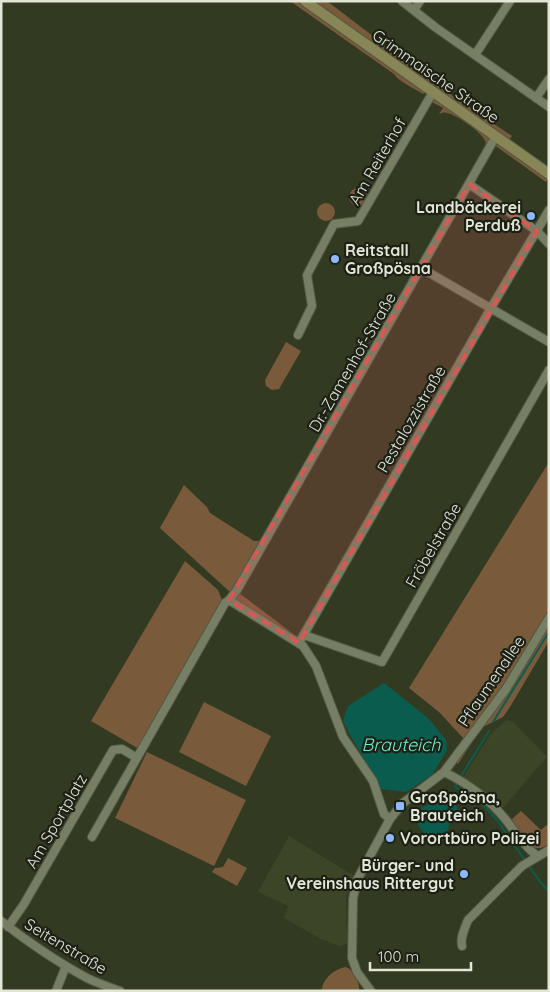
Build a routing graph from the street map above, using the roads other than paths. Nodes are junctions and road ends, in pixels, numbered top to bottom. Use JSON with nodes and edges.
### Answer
{"nodes":[{"id":1,"x":306,"y":1,"type":"edge"},
{"id":2,"x":402,"y":1,"type":"edge"},
{"id":3,"x":420,"y":1,"type":"edge"},
{"id":4,"x":510,"y":1,"type":"edge"},
{"id":5,"x":414,"y":10,"type":"junction"},
{"id":6,"x":475,"y":55,"type":"junction"},
{"id":7,"x":549,"y":79,"type":"edge"},
{"id":8,"x":433,"y":92,"type":"junction"},
{"id":9,"x":536,"y":98,"type":"junction"},
{"id":10,"x":549,"y":106,"type":"edge"},
{"id":11,"x":496,"y":136,"type":"junction"},
{"id":12,"x":549,"y":174,"type":"edge"},
{"id":13,"x":468,"y":184,"type":"junction"},
{"id":14,"x":549,"y":210,"type":"edge"},
{"id":15,"x":537,"y":231,"type":"junction"},
{"id":16,"x":549,"y":244,"type":"edge"},
{"id":17,"x":421,"y":268,"type":"junction"},
{"id":18,"x":491,"y":308,"type":"junction"},
{"id":19,"x":298,"y":336,"type":"dead end"},
{"id":20,"x":549,"y":342,"type":"edge"},
{"id":21,"x":549,"y":370,"type":"edge"},
{"id":22,"x":229,"y":600,"type":"junction"},
{"id":23,"x":549,"y":618,"type":"edge"},
{"id":24,"x":304,"y":635,"type":"junction"},
{"id":25,"x":299,"y":643,"type":"junction"},
{"id":26,"x":137,"y":758,"type":"junction"},
{"id":27,"x":444,"y":772,"type":"junction"},
{"id":28,"x":390,"y":819,"type":"junction"},
{"id":29,"x":92,"y":837,"type":"dead end"},
{"id":30,"x":549,"y":850,"type":"edge"},
{"id":31,"x":537,"y":856,"type":"junction"},
{"id":32,"x":1,"y":921,"type":"edge"},
{"id":33,"x":8,"y":927,"type":"junction"},
{"id":34,"x":462,"y":946,"type":"dead end"},
{"id":35,"x":66,"y":966,"type":"junction"},
{"id":36,"x":56,"y":991,"type":"edge"},
{"id":37,"x":120,"y":991,"type":"edge"},
{"id":38,"x":371,"y":991,"type":"edge"}],
"edges":[{"from":1,"to":8,"type":"main road","name":"Grimmaische Straße"},
{"from":2,"to":5,"type":"street"},
{"from":3,"to":5,"type":"street"},
{"from":4,"to":6,"type":"street"},
{"from":5,"to":6,"type":"street"},
{"from":6,"to":9,"type":"street"},
{"from":7,"to":9,"type":"street"},
{"from":8,"to":11,"type":"main road","name":"Grimmaische Straße"},
{"from":8,"to":19,"type":"street","name":"Am Reiterhof"},
{"from":9,"to":10,"type":"street"},
{"from":11,"to":12,"type":"main road","name":"Grimmaische Straße"},
{"from":11,"to":13,"type":"street","name":"Dr.-Zamenhof-Straße"},
{"from":13,"to":15,"type":"street"},
{"from":13,"to":17,"type":"street","name":"Dr.-Zamenhof-Straße"},
{"from":14,"to":15,"type":"street","name":"Pestalozzistraße"},
{"from":15,"to":16,"type":"street"},
{"from":15,"to":18,"type":"street","name":"Pestalozzistraße"},
{"from":17,"to":18,"type":"street"},
{"from":17,"to":22,"type":"street","name":"Dr.-Zamenhof-Straße"},
{"from":18,"to":20,"type":"street"},
{"from":18,"to":24,"type":"street","name":"Pestalozzistraße"},
{"from":21,"to":24,"type":"street","name":"Fröbelstraße"},
{"from":22,"to":25,"type":"street"},
{"from":22,"to":26,"type":"street"},
{"from":23,"to":27,"type":"street","name":"Pflaumenallee"},
{"from":24,"to":25,"type":"street","name":"Pestalozzistraße"},
{"from":25,"to":28,"type":"street"},
{"from":26,"to":29,"type":"street"},
{"from":26,"to":33,"type":"street","name":"Am Sportplatz"},
{"from":27,"to":28,"type":"street","name":"Pflaumenallee"},
{"from":27,"to":31,"type":"street"},
{"from":28,"to":38,"type":"street","name":"Pflaumenallee"},
{"from":30,"to":31,"type":"street"},
{"from":31,"to":34,"type":"street"},
{"from":32,"to":33,"type":"street","name":"Seitenstraße"},
{"from":33,"to":35,"type":"street","name":"Seitenstraße"},
{"from":35,"to":36,"type":"street"},
{"from":35,"to":37,"type":"street","name":"Seitenstraße"}]}
